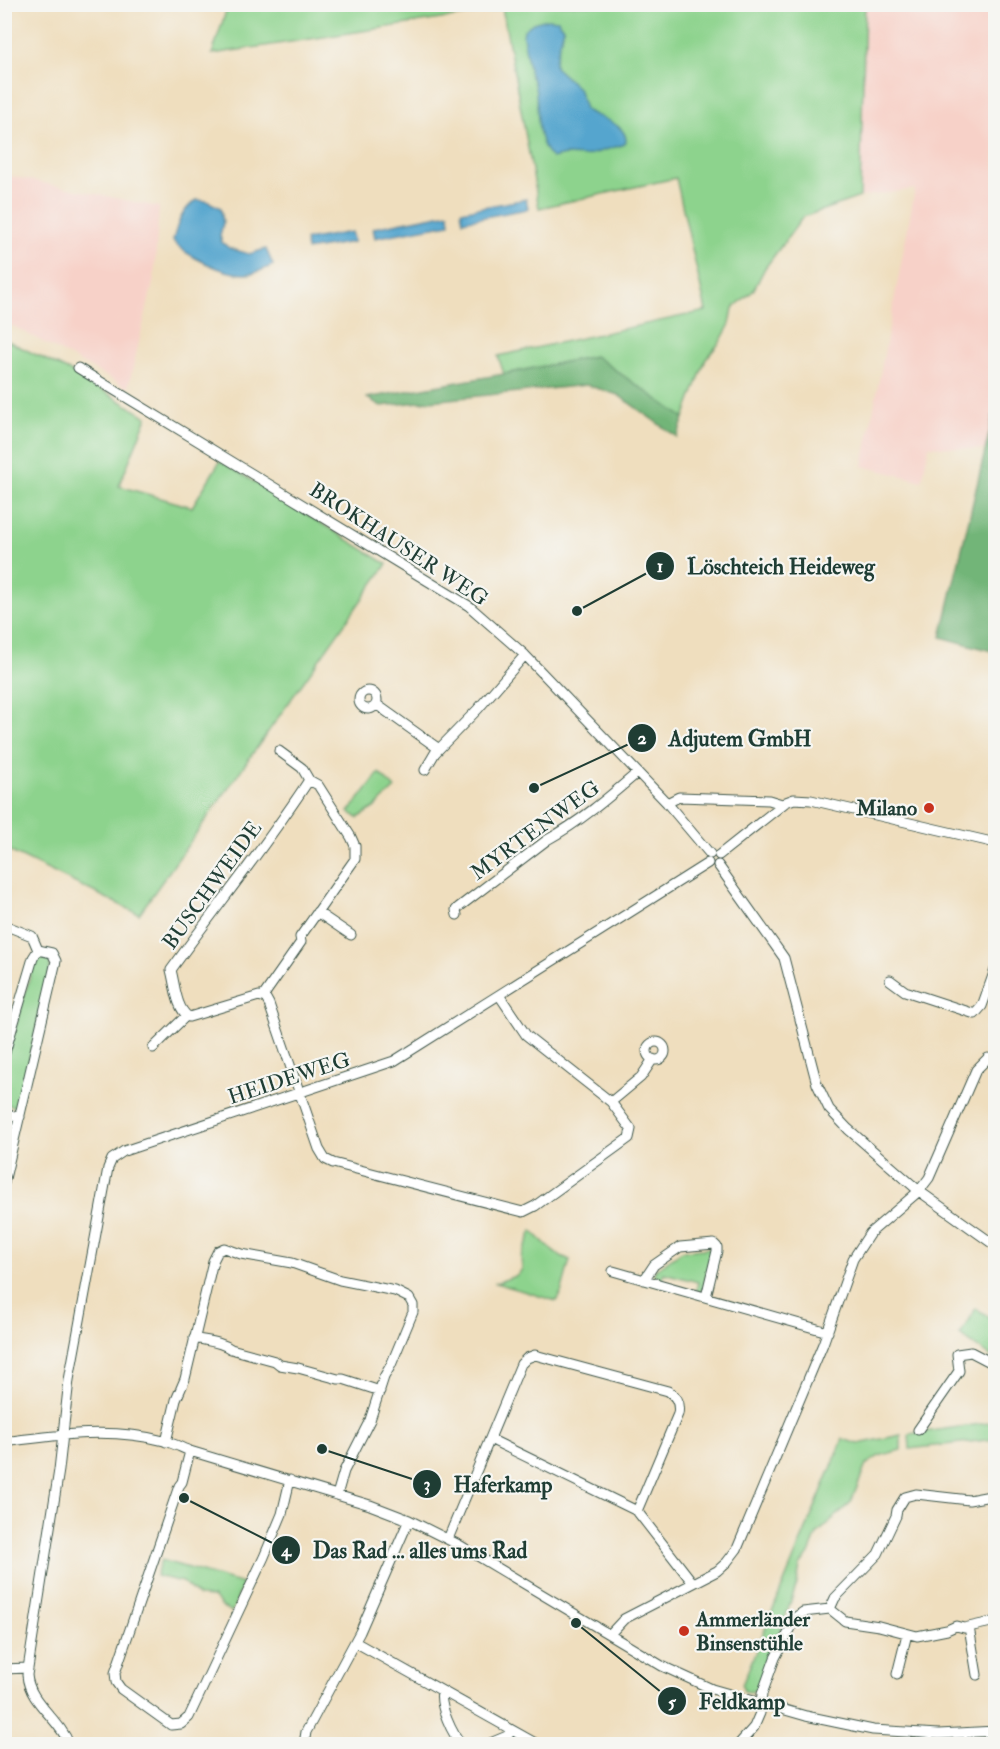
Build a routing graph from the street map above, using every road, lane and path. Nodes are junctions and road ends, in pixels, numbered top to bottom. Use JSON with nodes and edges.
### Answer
{"nodes":[{"id":1,"x":78,"y":368,"type":"dead end"},
{"id":2,"x":525,"y":655,"type":"junction"},
{"id":3,"x":376,"y":704,"type":"dead end"},
{"id":4,"x":439,"y":749,"type":"junction"},
{"id":5,"x":279,"y":751,"type":"dead end"},
{"id":6,"x":425,"y":770,"type":"dead end"},
{"id":7,"x":637,"y":773,"type":"junction"},
{"id":8,"x":309,"y":780,"type":"junction"},
{"id":9,"x":667,"y":803,"type":"junction"},
{"id":10,"x":782,"y":804,"type":"junction"},
{"id":11,"x":996,"y":843,"type":"edge"},
{"id":12,"x":714,"y":859,"type":"junction"},
{"id":13,"x":317,"y":912,"type":"junction"},
{"id":14,"x":457,"y":915,"type":"dead end"},
{"id":15,"x":4,"y":925,"type":"edge"},
{"id":16,"x":351,"y":935,"type":"dead end"},
{"id":17,"x":38,"y":950,"type":"junction"},
{"id":18,"x":996,"y":967,"type":"edge"},
{"id":19,"x":890,"y":980,"type":"dead end"},
{"id":20,"x":499,"y":994,"type":"junction"},
{"id":21,"x":265,"y":998,"type":"junction"},
{"id":22,"x":186,"y":1016,"type":"junction"},
{"id":23,"x":153,"y":1048,"type":"dead end"},
{"id":24,"x":4,"y":1056,"type":"edge"},
{"id":25,"x":988,"y":1058,"type":"dead end"},
{"id":26,"x":653,"y":1059,"type":"dead end"},
{"id":27,"x":300,"y":1093,"type":"junction"},
{"id":28,"x":611,"y":1102,"type":"junction"},
{"id":29,"x":4,"y":1114,"type":"edge"},
{"id":30,"x":20,"y":1117,"type":"junction"},
{"id":31,"x":4,"y":1183,"type":"edge"},
{"id":32,"x":919,"y":1191,"type":"junction"},
{"id":33,"x":996,"y":1246,"type":"edge"},
{"id":34,"x":613,"y":1271,"type":"dead end"},
{"id":35,"x":644,"y":1280,"type":"junction"},
{"id":36,"x":705,"y":1297,"type":"junction"},
{"id":37,"x":828,"y":1332,"type":"junction"},
{"id":38,"x":194,"y":1338,"type":"junction"},
{"id":39,"x":996,"y":1365,"type":"edge"},
{"id":40,"x":380,"y":1391,"type":"junction"},
{"id":41,"x":918,"y":1430,"type":"dead end"},
{"id":42,"x":62,"y":1435,"type":"junction"},
{"id":43,"x":490,"y":1438,"type":"junction"},
{"id":44,"x":4,"y":1442,"type":"edge"},
{"id":45,"x":166,"y":1442,"type":"junction"},
{"id":46,"x":190,"y":1451,"type":"junction"},
{"id":47,"x":290,"y":1480,"type":"junction"},
{"id":48,"x":337,"y":1495,"type":"junction"},
{"id":49,"x":996,"y":1495,"type":"edge"},
{"id":50,"x":637,"y":1511,"type":"junction"},
{"id":51,"x":409,"y":1520,"type":"junction"},
{"id":52,"x":448,"y":1539,"type":"junction"},
{"id":53,"x":693,"y":1583,"type":"junction"},
{"id":54,"x":830,"y":1609,"type":"junction"},
{"id":55,"x":996,"y":1621,"type":"edge"},
{"id":56,"x":969,"y":1627,"type":"junction"},
{"id":57,"x":610,"y":1634,"type":"junction"},
{"id":58,"x":906,"y":1634,"type":"junction"},
{"id":59,"x":355,"y":1642,"type":"junction"},
{"id":60,"x":28,"y":1668,"type":"junction"},
{"id":61,"x":4,"y":1669,"type":"edge"},
{"id":62,"x":897,"y":1674,"type":"dead end"},
{"id":63,"x":977,"y":1675,"type":"dead end"},
{"id":64,"x":442,"y":1692,"type":"junction"},
{"id":65,"x":762,"y":1704,"type":"junction"},
{"id":66,"x":512,"y":1730,"type":"junction"},
{"id":67,"x":996,"y":1731,"type":"edge"},
{"id":68,"x":958,"y":1734,"type":"junction"},
{"id":69,"x":69,"y":1744,"type":"edge"},
{"id":70,"x":304,"y":1744,"type":"edge"},
{"id":71,"x":462,"y":1744,"type":"edge"},
{"id":72,"x":488,"y":1744,"type":"edge"},
{"id":73,"x":537,"y":1744,"type":"edge"},
{"id":74,"x":739,"y":1744,"type":"edge"},
{"id":75,"x":958,"y":1744,"type":"edge"}],
"edges":[{"from":1,"to":2,"type":"street","name":"BROKHAUSER WEG"},
{"from":2,"to":4,"type":"street"},
{"from":2,"to":7,"type":"street","name":"BROKHAUSER WEG"},
{"from":3,"to":4,"type":"street"},
{"from":4,"to":6,"type":"street"},
{"from":5,"to":8,"type":"street"},
{"from":7,"to":9,"type":"street","name":"BROKHAUSER WEG"},
{"from":7,"to":14,"type":"street","name":"MYRTENWEG"},
{"from":8,"to":13,"type":"street"},
{"from":8,"to":22,"type":"street","name":"BUSCHWEIDE"},
{"from":9,"to":10,"type":"street"},
{"from":9,"to":12,"type":"street","name":"BROKHAUSER WEG"},
{"from":10,"to":11,"type":"street"},
{"from":10,"to":12,"type":"street","name":"HEIDEWEG"},
{"from":12,"to":20,"type":"street","name":"HEIDEWEG"},
{"from":12,"to":32,"type":"street","name":"BROKHAUSER WEG"},
{"from":13,"to":16,"type":"street"},
{"from":13,"to":21,"type":"street"},
{"from":15,"to":17,"type":"street"},
{"from":17,"to":24,"type":"street"},
{"from":17,"to":30,"type":"street"},
{"from":18,"to":19,"type":"street"},
{"from":20,"to":27,"type":"street","name":"HEIDEWEG"},
{"from":20,"to":28,"type":"street"},
{"from":21,"to":22,"type":"street"},
{"from":21,"to":27,"type":"street"},
{"from":22,"to":23,"type":"street"},
{"from":25,"to":32,"type":"street"},
{"from":26,"to":28,"type":"street"},
{"from":27,"to":28,"type":"street"},
{"from":27,"to":42,"type":"street","name":"HEIDEWEG"},
{"from":29,"to":30,"type":"street"},
{"from":30,"to":31,"type":"street"},
{"from":32,"to":33,"type":"street","name":"BROKHAUSER WEG"},
{"from":32,"to":37,"type":"street"},
{"from":34,"to":35,"type":"street"},
{"from":35,"to":36,"type":"street"},
{"from":35,"to":36,"type":"street"},
{"from":36,"to":37,"type":"street"},
{"from":37,"to":53,"type":"street"},
{"from":38,"to":40,"type":"street"},
{"from":38,"to":40,"type":"street"},
{"from":38,"to":45,"type":"street"},
{"from":39,"to":41,"type":"street"},
{"from":40,"to":48,"type":"street"},
{"from":42,"to":44,"type":"street"},
{"from":42,"to":45,"type":"street"},
{"from":42,"to":60,"type":"street"},
{"from":43,"to":50,"type":"street"},
{"from":43,"to":50,"type":"street"},
{"from":43,"to":52,"type":"street"},
{"from":45,"to":46,"type":"street"},
{"from":46,"to":47,"type":"street"},
{"from":46,"to":47,"type":"street"},
{"from":47,"to":48,"type":"street"},
{"from":48,"to":51,"type":"street"},
{"from":49,"to":54,"type":"street"},
{"from":50,"to":53,"type":"street"},
{"from":51,"to":52,"type":"street"},
{"from":51,"to":59,"type":"street"},
{"from":52,"to":57,"type":"street"},
{"from":53,"to":57,"type":"street"},
{"from":54,"to":58,"type":"street"},
{"from":54,"to":65,"type":"street"},
{"from":55,"to":56,"type":"street"},
{"from":56,"to":58,"type":"street"},
{"from":56,"to":63,"type":"street"},
{"from":57,"to":65,"type":"street"},
{"from":58,"to":62,"type":"street"},
{"from":59,"to":64,"type":"street"},
{"from":59,"to":70,"type":"street"},
{"from":60,"to":61,"type":"street"},
{"from":60,"to":69,"type":"street"},
{"from":64,"to":66,"type":"street"},
{"from":64,"to":71,"type":"street"},
{"from":65,"to":68,"type":"street"},
{"from":65,"to":74,"type":"street"},
{"from":66,"to":72,"type":"street"},
{"from":66,"to":73,"type":"street"},
{"from":67,"to":68,"type":"street"},
{"from":68,"to":75,"type":"street"}]}
